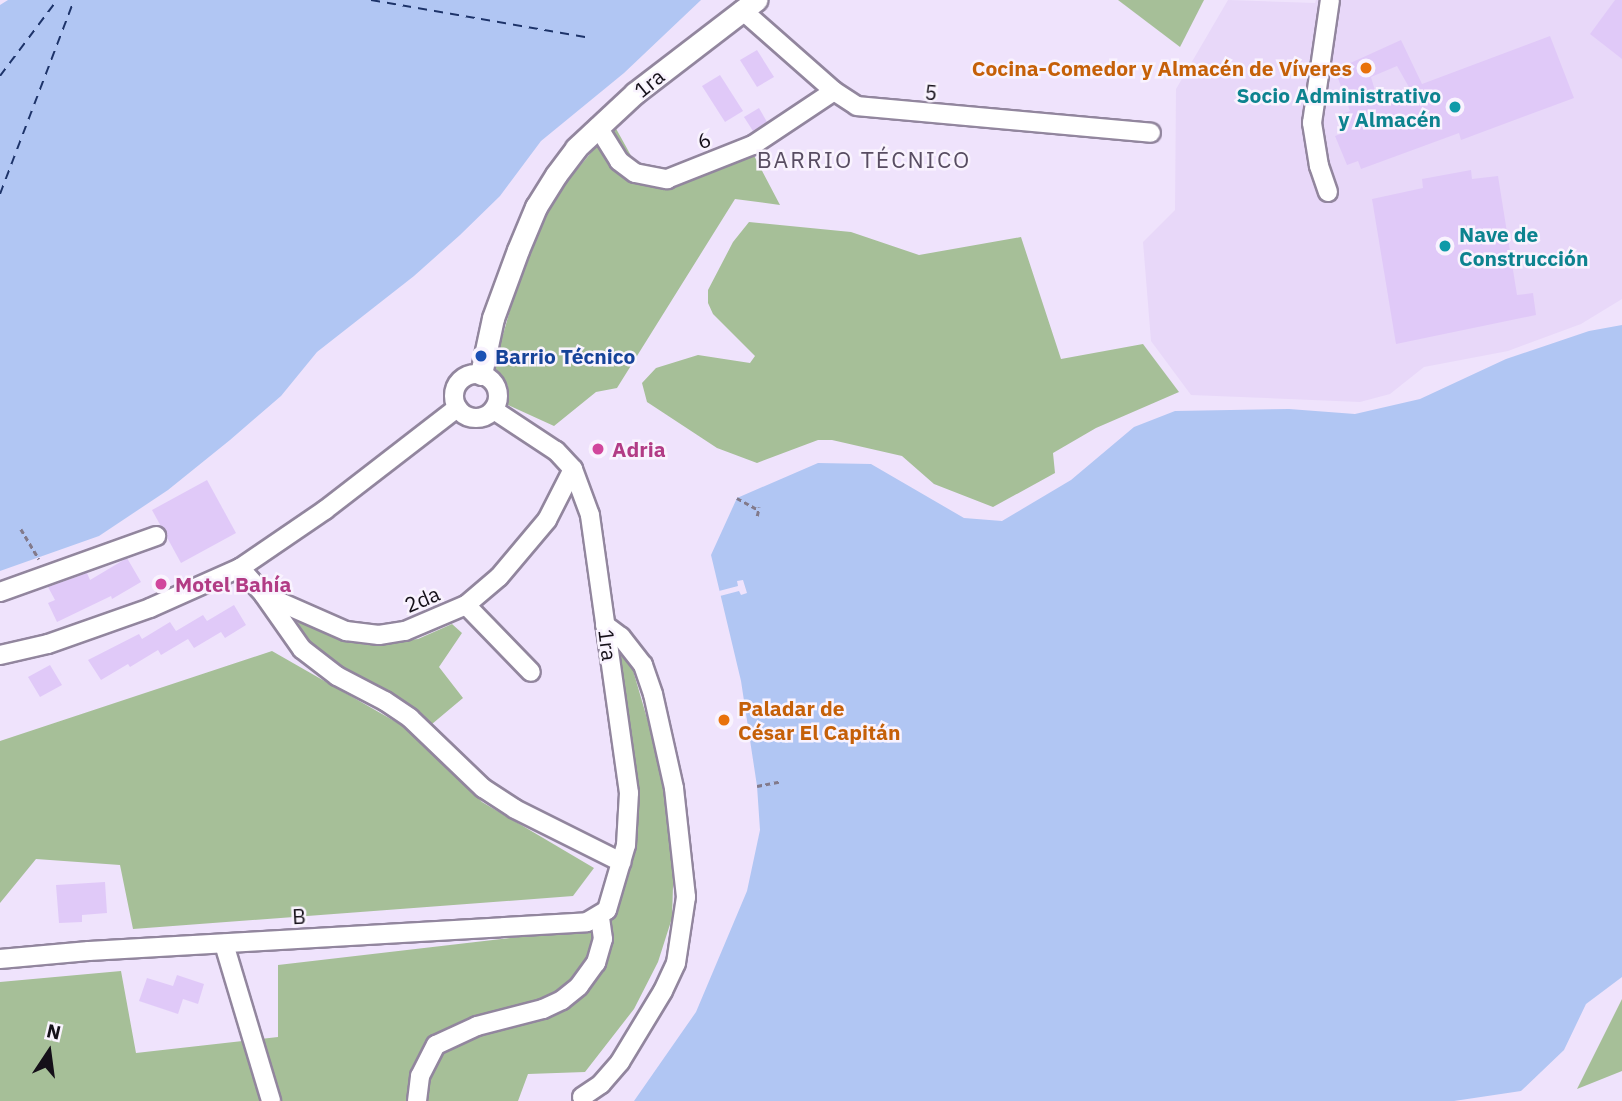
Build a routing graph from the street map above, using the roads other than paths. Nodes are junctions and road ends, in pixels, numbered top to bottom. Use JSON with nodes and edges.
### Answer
{"nodes":[{"id":1,"x":1330,"y":0,"type":"edge"},
{"id":2,"x":749,"y":5,"type":"edge"},
{"id":3,"x":834,"y":91,"type":"junction"},
{"id":4,"x":598,"y":127,"type":"junction"},
{"id":5,"x":1151,"y":133,"type":"dead end"},
{"id":6,"x":1328,"y":192,"type":"dead end"},
{"id":7,"x":481,"y":374,"type":"junction"},
{"id":8,"x":457,"y":408,"type":"junction"},
{"id":9,"x":494,"y":410,"type":"junction"},
{"id":10,"x":573,"y":469,"type":"junction"},
{"id":11,"x":156,"y":536,"type":"dead end"},
{"id":12,"x":240,"y":568,"type":"junction"},
{"id":13,"x":0,"y":592,"type":"edge"},
{"id":14,"x":264,"y":595,"type":"junction"},
{"id":15,"x":466,"y":605,"type":"junction"},
{"id":16,"x":605,"y":625,"type":"junction"},
{"id":17,"x":0,"y":655,"type":"edge"},
{"id":18,"x":531,"y":672,"type":"dead end"},
{"id":19,"x":621,"y":862,"type":"junction"},
{"id":20,"x":600,"y":917,"type":"junction"},
{"id":21,"x":224,"y":944,"type":"junction"},
{"id":22,"x":0,"y":959,"type":"edge"},
{"id":23,"x":582,"y":1097,"type":"dead end"},
{"id":24,"x":271,"y":1101,"type":"edge"},
{"id":25,"x":418,"y":1101,"type":"edge"}],
"edges":[{"from":1,"to":6,"type":"street"},
{"from":2,"to":3,"type":"street","name":"5"},
{"from":2,"to":4,"type":"street","name":"1ra"},
{"from":3,"to":4,"type":"street","name":"6"},
{"from":3,"to":5,"type":"street","name":"5"},
{"from":4,"to":7,"type":"street","name":"1ra"},
{"from":7,"to":8,"type":"street"},
{"from":7,"to":9,"type":"street"},
{"from":8,"to":9,"type":"street"},
{"from":8,"to":12,"type":"street"},
{"from":9,"to":10,"type":"street","name":"1ra"},
{"from":10,"to":15,"type":"street","name":"2da"},
{"from":10,"to":16,"type":"street","name":"1ra"},
{"from":11,"to":13,"type":"street"},
{"from":12,"to":14,"type":"street","name":"2da"},
{"from":12,"to":17,"type":"street"},
{"from":14,"to":15,"type":"street","name":"2da"},
{"from":14,"to":19,"type":"street"},
{"from":15,"to":18,"type":"street"},
{"from":16,"to":19,"type":"street","name":"1ra"},
{"from":16,"to":23,"type":"street"},
{"from":19,"to":20,"type":"street","name":"1ra"},
{"from":20,"to":21,"type":"street","name":"B"},
{"from":20,"to":25,"type":"street"},
{"from":21,"to":22,"type":"street","name":"B"},
{"from":21,"to":24,"type":"street"}]}
